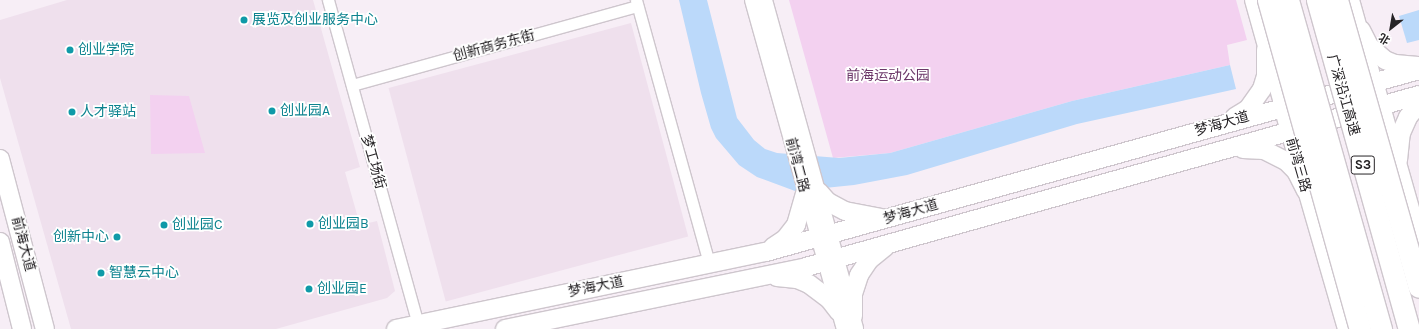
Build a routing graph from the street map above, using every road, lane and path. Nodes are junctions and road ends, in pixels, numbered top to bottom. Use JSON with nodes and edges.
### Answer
{"nodes":[{"id":1,"x":328,"y":0,"type":"edge"},
{"id":2,"x":752,"y":0,"type":"edge"},
{"id":3,"x":765,"y":0,"type":"edge"},
{"id":4,"x":1252,"y":0,"type":"edge"},
{"id":5,"x":1268,"y":0,"type":"edge"},
{"id":6,"x":1288,"y":0,"type":"edge"},
{"id":7,"x":1317,"y":0,"type":"edge"},
{"id":8,"x":1336,"y":0,"type":"edge"},
{"id":9,"x":1352,"y":0,"type":"edge"},
{"id":10,"x":636,"y":3,"type":"edge"},
{"id":11,"x":1360,"y":30,"type":"junction"},
{"id":12,"x":1266,"y":50,"type":"junction"},
{"id":13,"x":1419,"y":66,"type":"edge"},
{"id":14,"x":1419,"y":70,"type":"edge"},
{"id":15,"x":1376,"y":82,"type":"junction"},
{"id":16,"x":352,"y":85,"type":"junction"},
{"id":17,"x":1419,"y":95,"type":"edge"},
{"id":18,"x":1419,"y":104,"type":"edge"},
{"id":19,"x":1382,"y":105,"type":"junction"},
{"id":20,"x":1282,"y":107,"type":"junction"},
{"id":21,"x":1223,"y":124,"type":"junction"},
{"id":22,"x":1289,"y":131,"type":"junction"},
{"id":23,"x":800,"y":150,"type":"junction"},
{"id":24,"x":1208,"y":153,"type":"junction"},
{"id":25,"x":0,"y":159,"type":"edge"},
{"id":26,"x":1398,"y":160,"type":"junction"},
{"id":27,"x":1306,"y":191,"type":"junction"},
{"id":28,"x":812,"y":193,"type":"junction"},
{"id":29,"x":1414,"y":195,"type":"edge"},
{"id":30,"x":897,"y":216,"type":"junction"},
{"id":31,"x":823,"y":236,"type":"junction"},
{"id":32,"x":1419,"y":236,"type":"edge"},
{"id":33,"x":890,"y":244,"type":"junction"},
{"id":34,"x":766,"y":252,"type":"junction"},
{"id":35,"x":2,"y":254,"type":"edge"},
{"id":36,"x":830,"y":260,"type":"junction"},
{"id":37,"x":709,"y":264,"type":"junction"},
{"id":38,"x":761,"y":278,"type":"junction"},
{"id":39,"x":1419,"y":287,"type":"edge"},
{"id":40,"x":848,"y":322,"type":"edge"},
{"id":41,"x":418,"y":324,"type":"junction"},
{"id":42,"x":22,"y":329,"type":"edge"},
{"id":43,"x":45,"y":329,"type":"edge"},
{"id":44,"x":396,"y":329,"type":"edge"},
{"id":45,"x":505,"y":329,"type":"edge"},
{"id":46,"x":1346,"y":329,"type":"edge"},
{"id":47,"x":1360,"y":329,"type":"edge"},
{"id":48,"x":1380,"y":329,"type":"edge"},
{"id":49,"x":1409,"y":329,"type":"edge"}],
"edges":[{"from":1,"to":16,"type":"street","name":"梦工场街"},
{"from":2,"to":23,"type":"street","name":"前湾二路"},
{"from":3,"to":23,"type":"street","name":"前湾二路"},
{"from":4,"to":12,"type":"street","name":"前湾三路"},
{"from":5,"to":47,"type":"highway","bridge":true},
{"from":6,"to":48,"type":"highway","name":"广深沿江高速","number":"S3","bridge":true},
{"from":7,"to":49,"type":"highway","name":"广深沿江高速","number":"S3","bridge":true},
{"from":8,"to":39,"type":"highway","bridge":true},
{"from":9,"to":11,"type":"street"},
{"from":10,"to":16,"type":"street","name":"创新商务东街"},
{"from":10,"to":37,"type":"street"},
{"from":11,"to":13,"type":"main road"},
{"from":11,"to":15,"type":"street"},
{"from":12,"to":20,"type":"street","name":"前湾三路"},
{"from":12,"to":21,"type":"main road"},
{"from":14,"to":15,"type":"main road","name":"梦海大道"},
{"from":15,"to":19,"type":"main road"},
{"from":15,"to":20,"type":"main road","name":"梦海大道"},
{"from":16,"to":41,"type":"street","name":"梦工场街"},
{"from":17,"to":19,"type":"main road","name":"梦海大道"},
{"from":18,"to":26,"type":"main road"},
{"from":19,"to":22,"type":"main road","name":"梦海大道"},
{"from":19,"to":26,"type":"main road"},
{"from":20,"to":21,"type":"main road","name":"梦海大道"},
{"from":20,"to":22,"type":"main road","name":"前湾三路"},
{"from":21,"to":30,"type":"main road","name":"梦海大道"},
{"from":22,"to":24,"type":"main road","name":"梦海大道"},
{"from":22,"to":27,"type":"main road","name":"前湾三路"},
{"from":23,"to":28,"type":"street","name":"前湾二路"},
{"from":24,"to":27,"type":"main road"},
{"from":24,"to":33,"type":"main road","name":"梦海大道"},
{"from":25,"to":43,"type":"main road","name":"前海大道"},
{"from":26,"to":29,"type":"main road"},
{"from":27,"to":46,"type":"main road","name":"前湾三路"},
{"from":28,"to":30,"type":"main road"},
{"from":28,"to":31,"type":"street","name":"前湾二路"},
{"from":28,"to":34,"type":"main road"},
{"from":29,"to":32,"type":"main road"},
{"from":30,"to":31,"type":"main road","name":"梦海大道"},
{"from":31,"to":34,"type":"main road","name":"梦海大道"},
{"from":31,"to":36,"type":"street","name":"前湾二路"},
{"from":33,"to":36,"type":"main road","name":"梦海大道"},
{"from":33,"to":40,"type":"main road"},
{"from":34,"to":37,"type":"main road","name":"梦海大道"},
{"from":35,"to":42,"type":"main road","name":"前海大道"},
{"from":36,"to":38,"type":"main road","name":"梦海大道"},
{"from":36,"to":40,"type":"street","name":"前湾二路"},
{"from":37,"to":41,"type":"main road","name":"梦海大道"},
{"from":38,"to":40,"type":"main road"},
{"from":38,"to":45,"type":"main road","name":"梦海大道"},
{"from":41,"to":44,"type":"main road","name":"梦海大道"}]}
